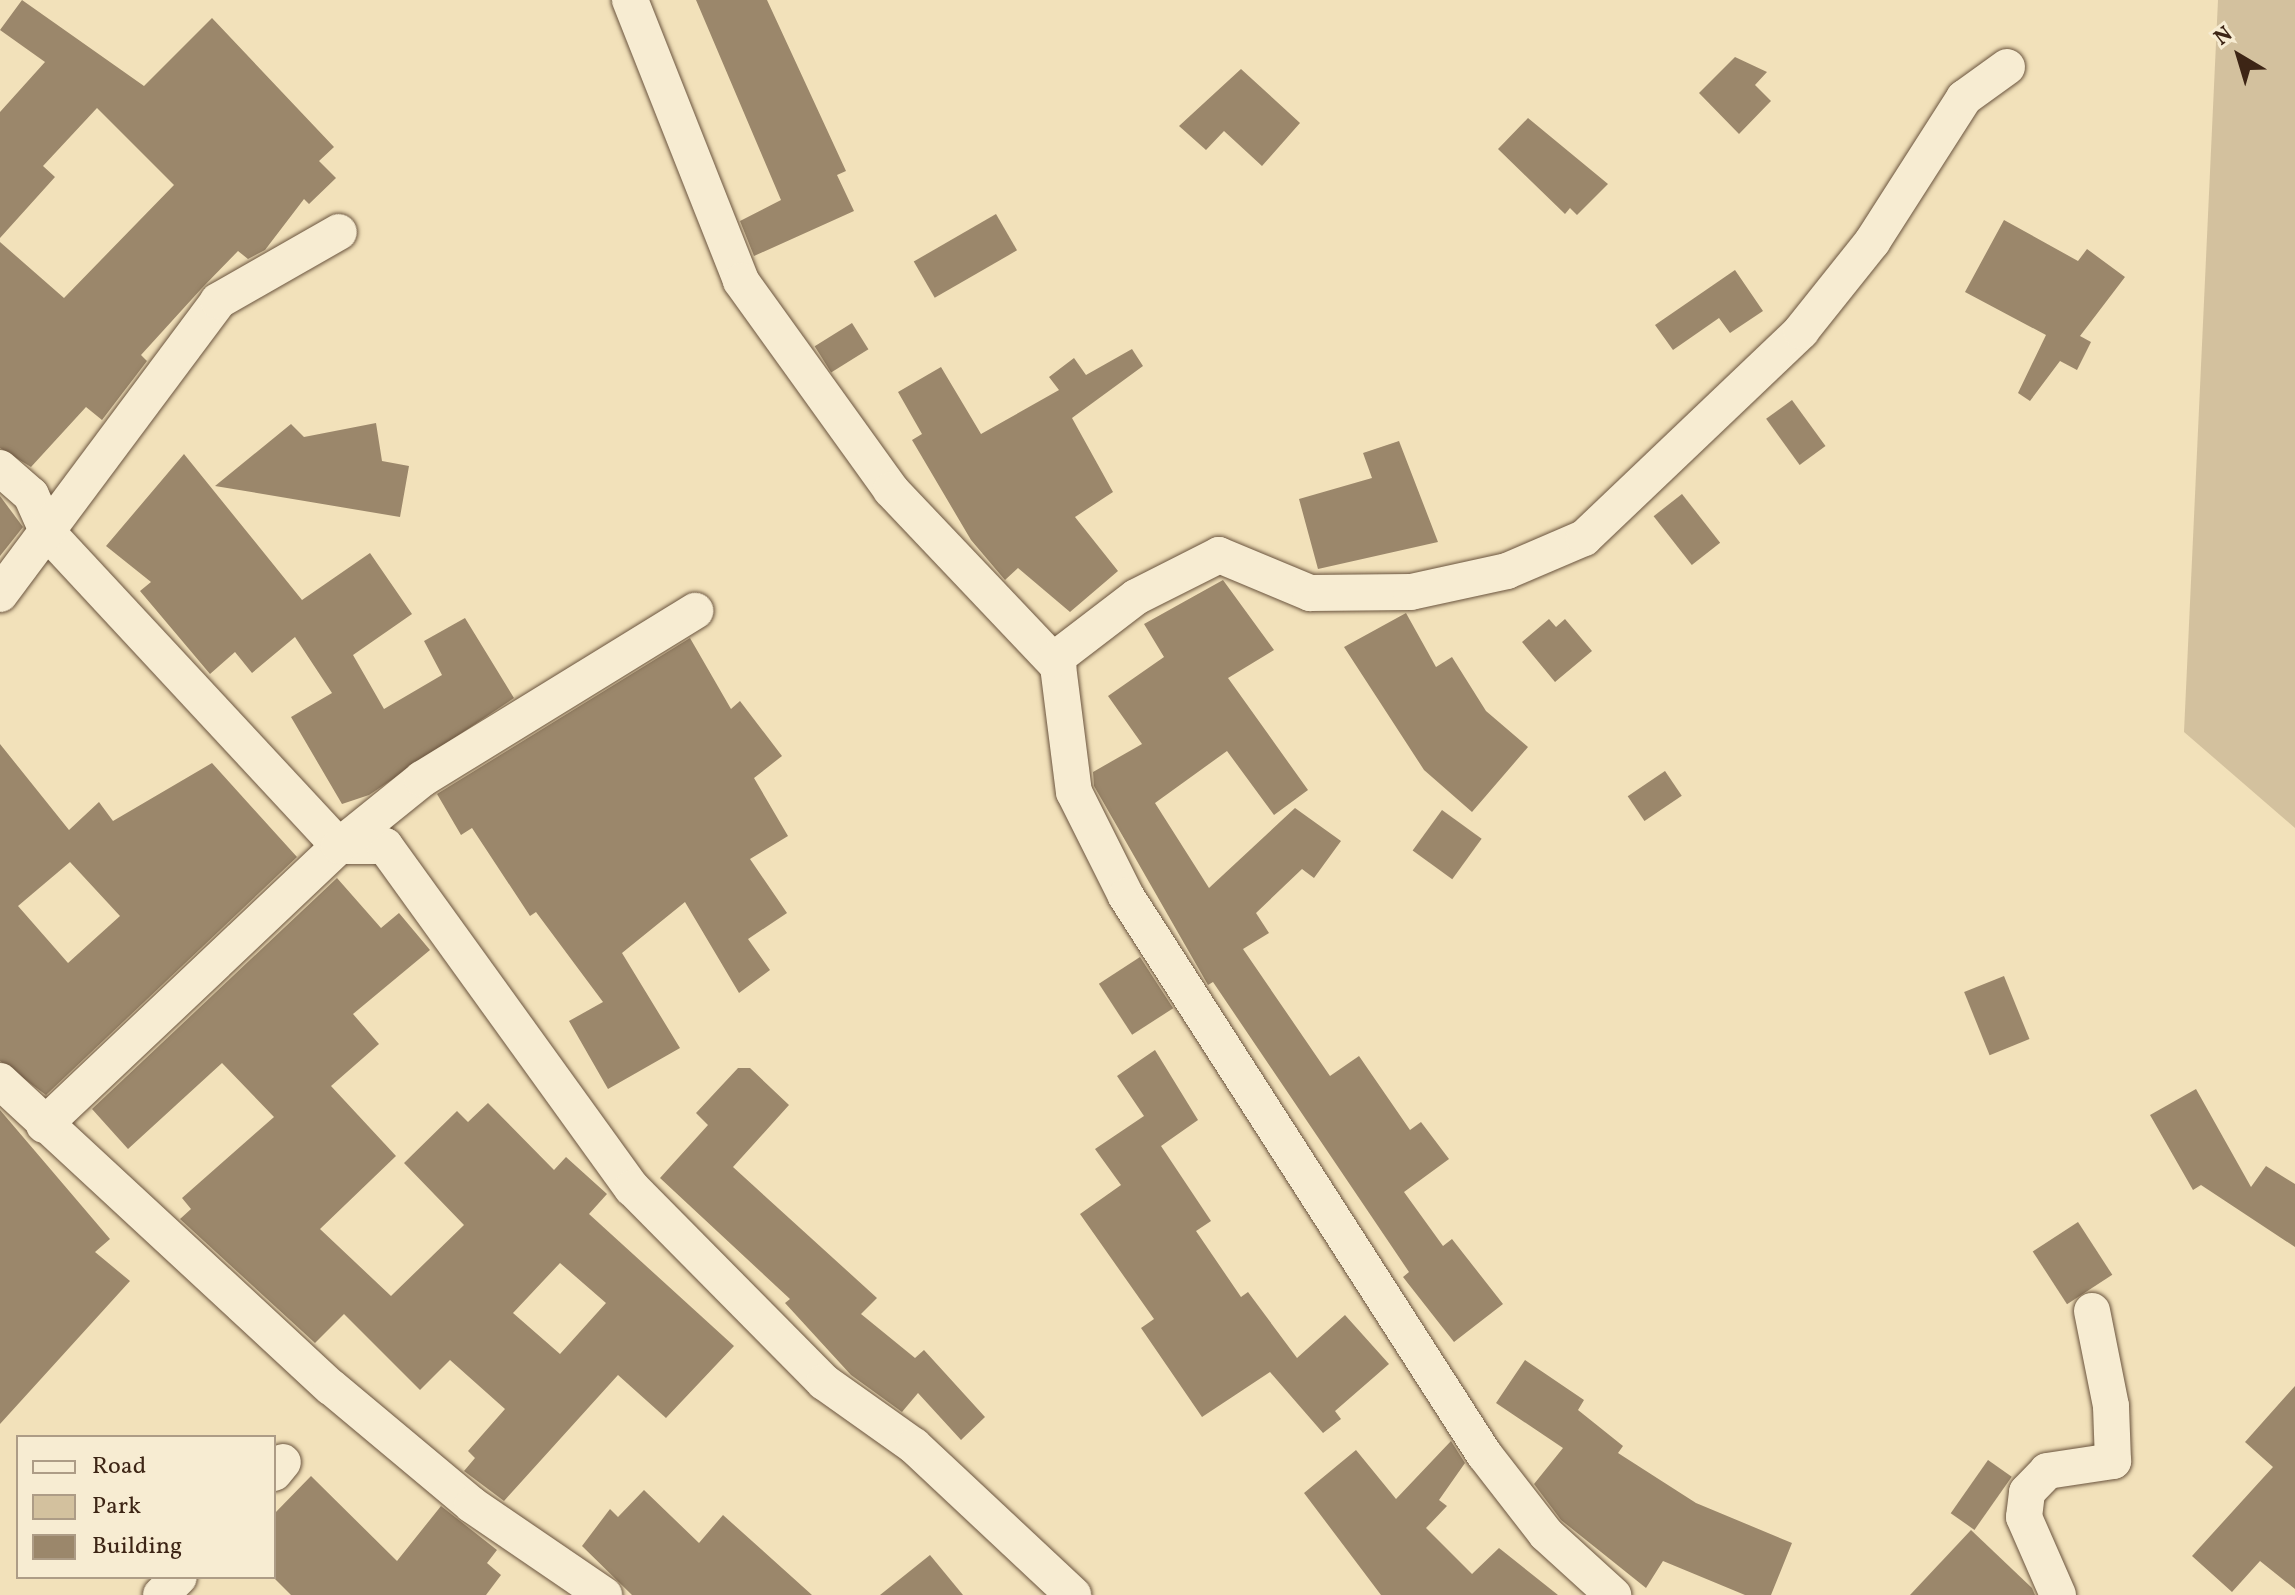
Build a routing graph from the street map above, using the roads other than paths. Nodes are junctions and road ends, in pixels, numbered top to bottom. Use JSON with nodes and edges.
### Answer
{"nodes":[{"id":1,"x":630,"y":0,"type":"edge"},
{"id":2,"x":2007,"y":67,"type":"dead end"},
{"id":3,"x":339,"y":232,"type":"dead end"},
{"id":4,"x":0,"y":468,"type":"edge"},
{"id":5,"x":48,"y":533,"type":"junction"},
{"id":6,"x":0,"y":594,"type":"edge"},
{"id":7,"x":695,"y":611,"type":"dead end"},
{"id":8,"x":1058,"y":666,"type":"junction"},
{"id":9,"x":339,"y":846,"type":"junction"},
{"id":10,"x":0,"y":1081,"type":"edge"},
{"id":11,"x":44,"y":1125,"type":"junction"},
{"id":12,"x":2092,"y":1311,"type":"dead end"},
{"id":13,"x":177,"y":1579,"type":"edge"},
{"id":14,"x":161,"y":1595,"type":"edge"},
{"id":15,"x":604,"y":1595,"type":"edge"},
{"id":16,"x":1073,"y":1595,"type":"edge"},
{"id":17,"x":1613,"y":1595,"type":"edge"},
{"id":18,"x":2058,"y":1595,"type":"edge"}],
"edges":[{"from":1,"to":8,"type":"street"},
{"from":2,"to":8,"type":"street"},
{"from":3,"to":5,"type":"street"},
{"from":4,"to":5,"type":"street"},
{"from":5,"to":6,"type":"street"},
{"from":5,"to":9,"type":"street"},
{"from":7,"to":9,"type":"street"},
{"from":8,"to":17,"type":"street"},
{"from":9,"to":11,"type":"street"},
{"from":9,"to":16,"type":"street"},
{"from":10,"to":11,"type":"street"},
{"from":11,"to":15,"type":"street"},
{"from":12,"to":18,"type":"street"},
{"from":13,"to":14,"type":"street"}]}
